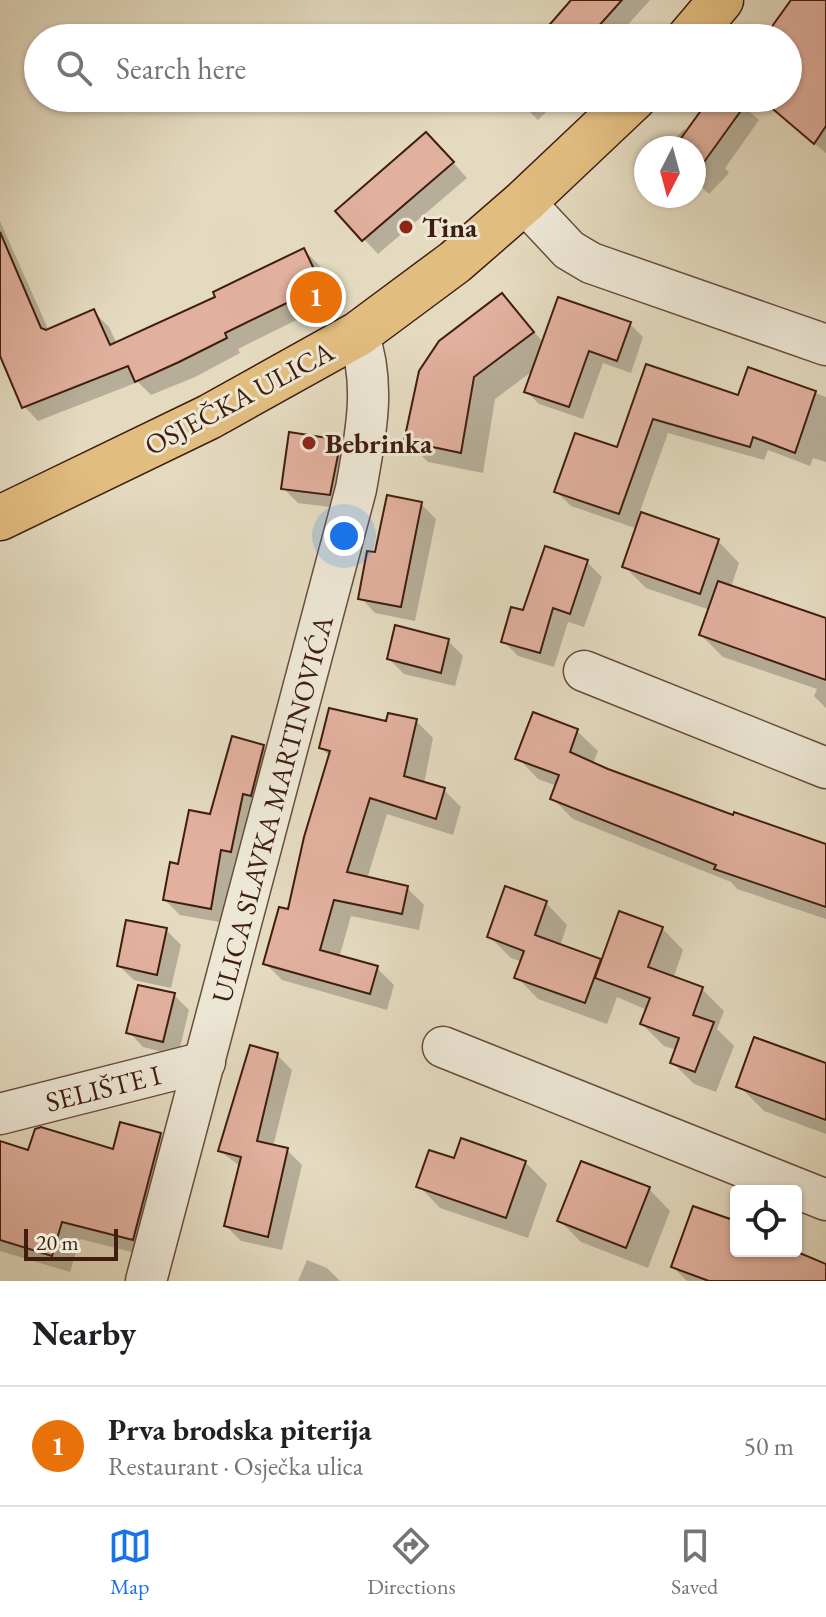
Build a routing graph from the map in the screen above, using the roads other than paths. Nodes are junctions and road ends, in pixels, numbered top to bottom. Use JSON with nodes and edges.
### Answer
{"nodes":[{"id":1,"x":721,"y":0,"type":"edge"},
{"id":2,"x":701,"y":24,"type":"edge"},
{"id":3,"x":619,"y":112,"type":"edge"},
{"id":4,"x":524,"y":202,"type":"junction"},
{"id":5,"x":358,"y":334,"type":"junction"},
{"id":6,"x":826,"y":345,"type":"edge"},
{"id":7,"x":3,"y":509,"type":"edge"},
{"id":8,"x":584,"y":671,"type":"dead end"},
{"id":9,"x":826,"y":768,"type":"edge"},
{"id":10,"x":443,"y":1047,"type":"dead end"},
{"id":11,"x":205,"y":1062,"type":"junction"},
{"id":12,"x":0,"y":1114,"type":"edge"},
{"id":13,"x":826,"y":1200,"type":"edge"},
{"id":14,"x":146,"y":1281,"type":"edge"}],
"edges":[{"from":1,"to":2,"type":"main road"},
{"from":3,"to":4,"type":"main road","name":"OSJEČKA ULICA"},
{"from":4,"to":5,"type":"main road","name":"OSJEČKA ULICA"},
{"from":4,"to":6,"type":"street"},
{"from":5,"to":7,"type":"main road","name":"OSJEČKA ULICA"},
{"from":5,"to":11,"type":"street","name":"ULICA SLAVKA MARTINOVIĆA"},
{"from":8,"to":9,"type":"street"},
{"from":10,"to":13,"type":"street"},
{"from":11,"to":12,"type":"street","name":"SELIŠTE I"},
{"from":11,"to":14,"type":"street","name":"ULICA SLAVKA MARTINOVIĆA"}]}
